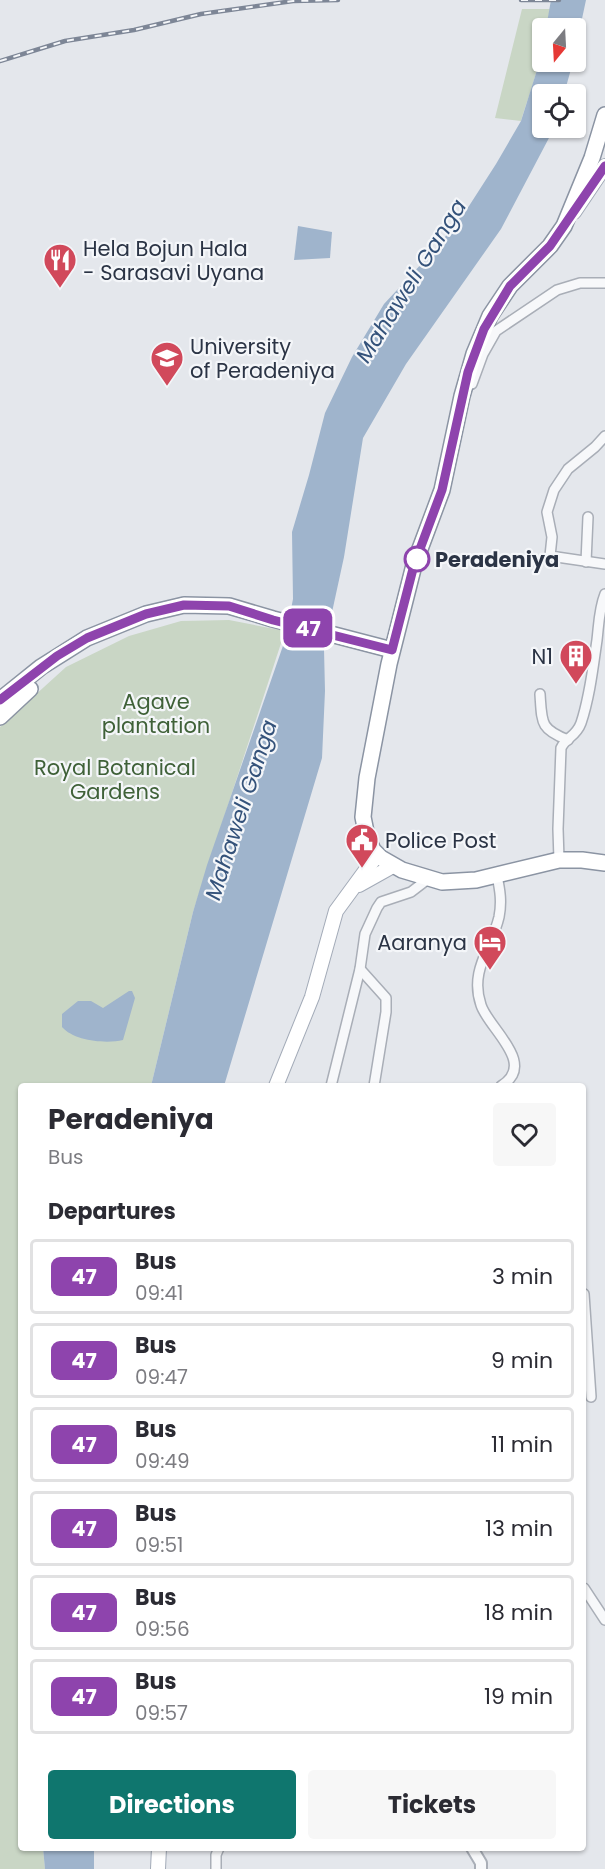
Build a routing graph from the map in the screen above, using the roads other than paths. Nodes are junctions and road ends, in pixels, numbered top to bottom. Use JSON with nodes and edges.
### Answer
{"nodes":[{"id":1,"x":605,"y":115,"type":"edge"},
{"id":2,"x":605,"y":166,"type":"edge"},
{"id":3,"x":564,"y":226,"type":"junction"},
{"id":4,"x":605,"y":284,"type":"edge"},
{"id":5,"x":462,"y":396,"type":"junction"},
{"id":6,"x":605,"y":436,"type":"edge"},
{"id":7,"x":588,"y":517,"type":"dead end"},
{"id":8,"x":586,"y":562,"type":"junction"},
{"id":9,"x":605,"y":564,"type":"edge"},
{"id":10,"x":605,"y":594,"type":"edge"},
{"id":11,"x":273,"y":620,"type":"junction"},
{"id":12,"x":392,"y":650,"type":"junction"},
{"id":13,"x":540,"y":694,"type":"dead end"},
{"id":14,"x":0,"y":700,"type":"edge"},
{"id":15,"x":0,"y":717,"type":"edge"},
{"id":16,"x":568,"y":740,"type":"junction"},
{"id":17,"x":377,"y":855,"type":"junction"},
{"id":18,"x":559,"y":860,"type":"junction"},
{"id":19,"x":605,"y":863,"type":"edge"},
{"id":20,"x":393,"y":866,"type":"junction"},
{"id":21,"x":497,"y":876,"type":"junction"},
{"id":22,"x":428,"y":879,"type":"junction"},
{"id":23,"x":352,"y":889,"type":"junction"},
{"id":24,"x":360,"y":969,"type":"junction"},
{"id":25,"x":277,"y":1083,"type":"edge"},
{"id":26,"x":332,"y":1083,"type":"edge"},
{"id":27,"x":374,"y":1083,"type":"edge"},
{"id":28,"x":504,"y":1083,"type":"edge"},
{"id":29,"x":586,"y":1323,"type":"edge"},
{"id":30,"x":591,"y":1397,"type":"dead end"},
{"id":31,"x":586,"y":1591,"type":"edge"},
{"id":32,"x":605,"y":1620,"type":"edge"},
{"id":33,"x":150,"y":1851,"type":"edge"},
{"id":34,"x":159,"y":1851,"type":"edge"},
{"id":35,"x":218,"y":1851,"type":"edge"},
{"id":36,"x":474,"y":1851,"type":"edge"},
{"id":37,"x":149,"y":1869,"type":"edge"},
{"id":38,"x":158,"y":1869,"type":"edge"},
{"id":39,"x":216,"y":1869,"type":"edge"},
{"id":40,"x":481,"y":1869,"type":"edge"}],
"edges":[{"from":1,"to":3,"type":"highway"},
{"from":2,"to":3,"type":"main road"},
{"from":3,"to":5,"type":"highway"},
{"from":4,"to":5,"type":"street"},
{"from":5,"to":12,"type":"highway"},
{"from":6,"to":8,"type":"street"},
{"from":7,"to":8,"type":"street"},
{"from":8,"to":9,"type":"street"},
{"from":10,"to":16,"type":"street"},
{"from":11,"to":12,"type":"highway"},
{"from":11,"to":14,"type":"highway"},
{"from":11,"to":15,"type":"highway"},
{"from":12,"to":17,"type":"highway"},
{"from":13,"to":16,"type":"street"},
{"from":16,"to":18,"type":"street"},
{"from":17,"to":20,"type":"highway"},
{"from":17,"to":23,"type":"main road"},
{"from":18,"to":19,"type":"highway"},
{"from":18,"to":21,"type":"highway"},
{"from":20,"to":22,"type":"highway"},
{"from":20,"to":23,"type":"main road"},
{"from":21,"to":22,"type":"highway"},
{"from":21,"to":28,"type":"street"},
{"from":22,"to":24,"type":"street"},
{"from":23,"to":25,"type":"main road"},
{"from":24,"to":26,"type":"street"},
{"from":24,"to":27,"type":"street"},
{"from":29,"to":30,"type":"street"},
{"from":31,"to":32,"type":"street"},
{"from":33,"to":37,"type":"main road"},
{"from":34,"to":38,"type":"main road"},
{"from":35,"to":39,"type":"street"},
{"from":36,"to":40,"type":"street"}]}
